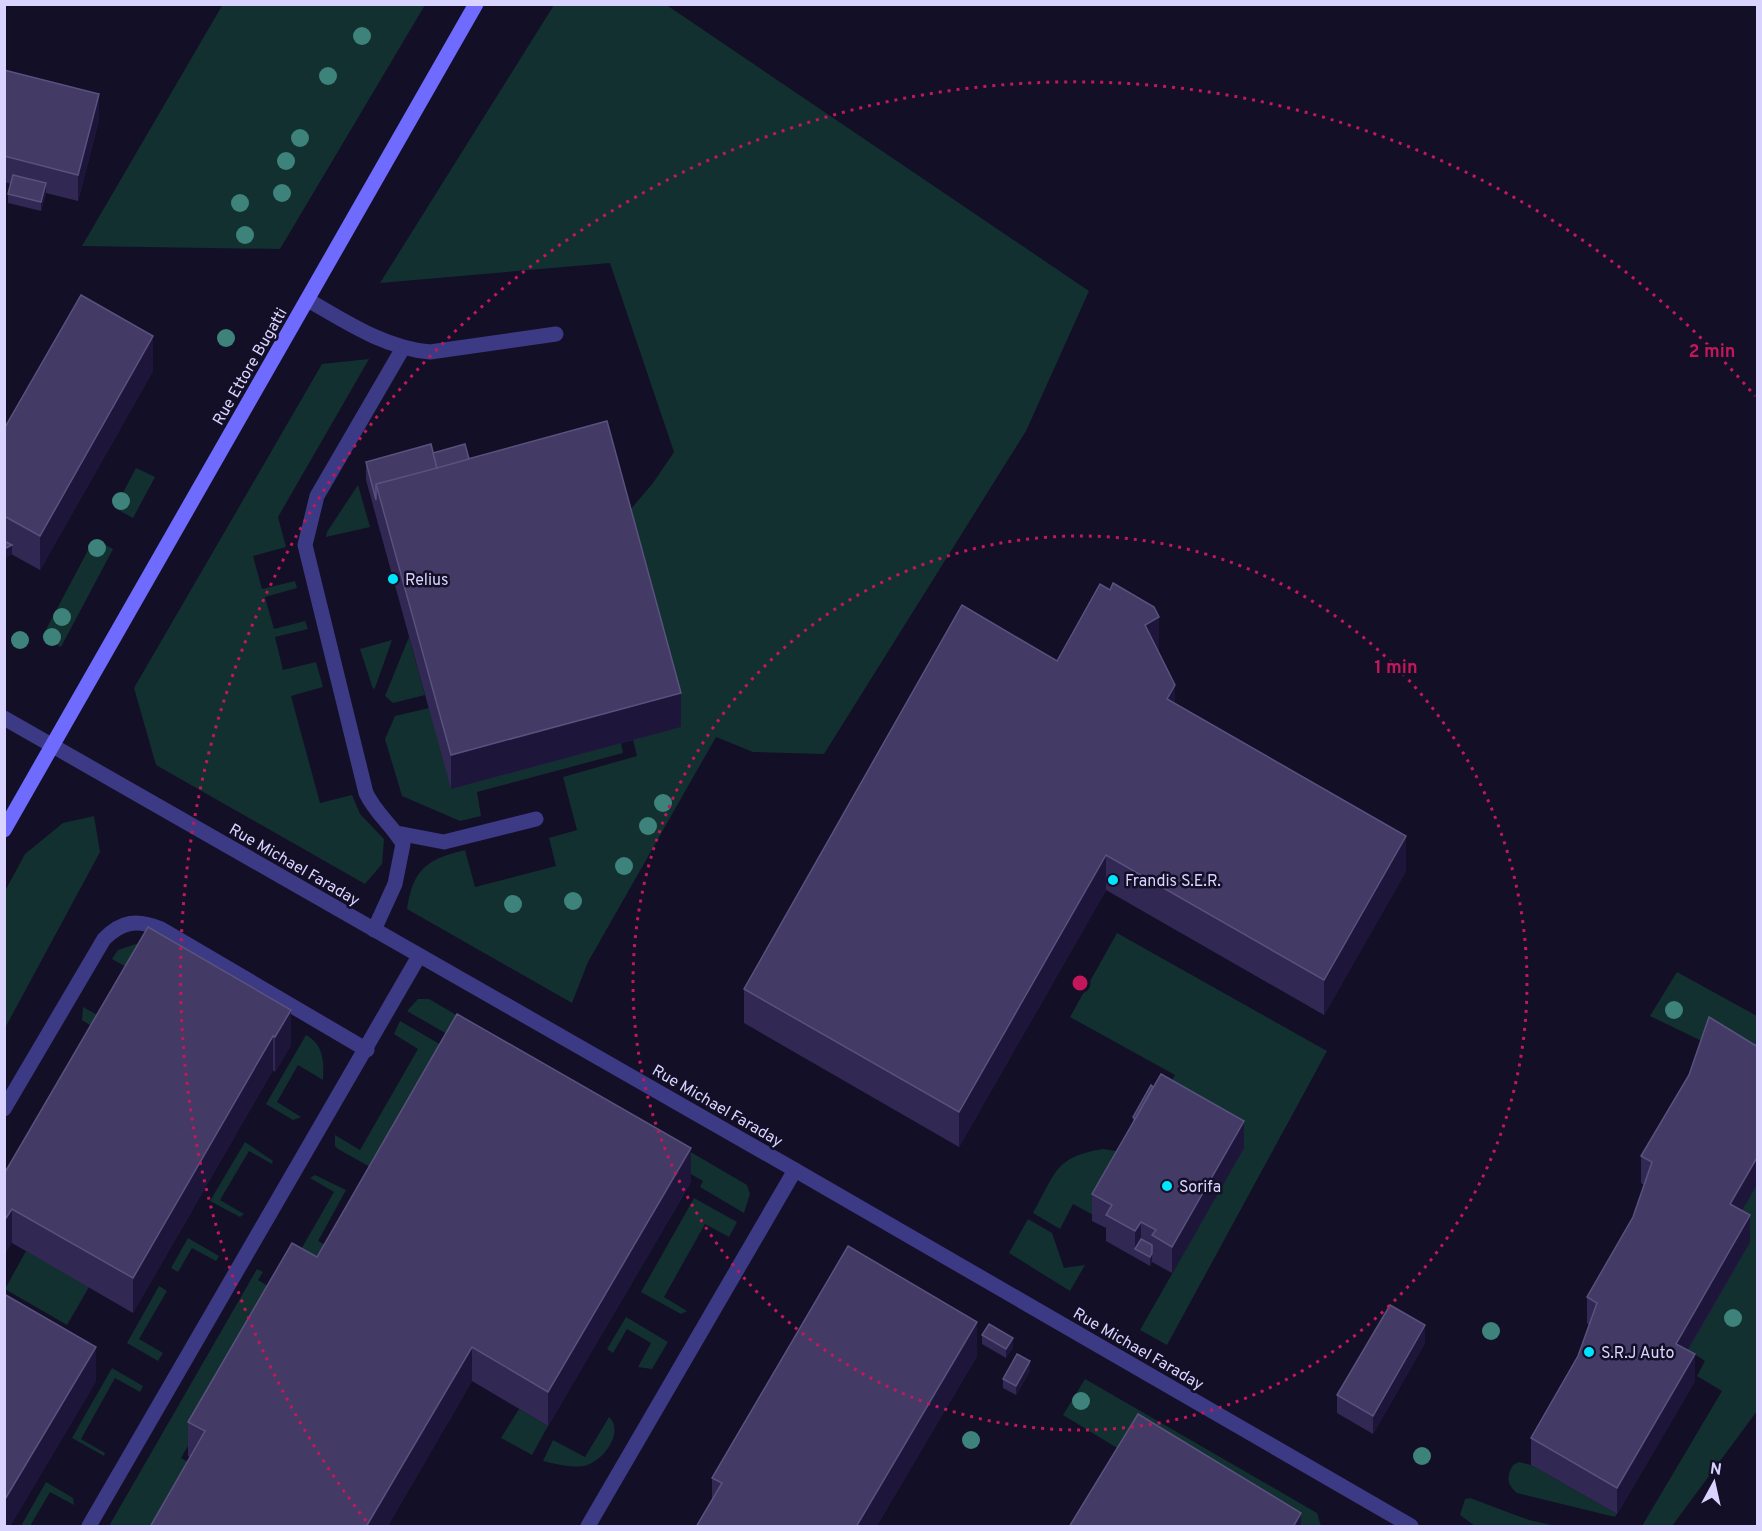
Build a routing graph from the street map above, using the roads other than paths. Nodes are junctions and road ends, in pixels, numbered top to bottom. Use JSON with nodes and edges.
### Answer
{"nodes":[{"id":1,"x":476,"y":4,"type":"edge"},
{"id":2,"x":308,"y":300,"type":"junction"},
{"id":3,"x":556,"y":334,"type":"dead end"},
{"id":4,"x":402,"y":348,"type":"junction"},
{"id":5,"x":4,"y":718,"type":"edge"},
{"id":6,"x":53,"y":746,"type":"junction"},
{"id":7,"x":536,"y":819,"type":"dead end"},
{"id":8,"x":4,"y":830,"type":"edge"},
{"id":9,"x":397,"y":833,"type":"junction"},
{"id":10,"x":374,"y":930,"type":"junction"},
{"id":11,"x":419,"y":956,"type":"junction"},
{"id":12,"x":367,"y":1050,"type":"junction"},
{"id":13,"x":4,"y":1109,"type":"edge"},
{"id":14,"x":795,"y":1170,"type":"junction"},
{"id":15,"x":89,"y":1527,"type":"edge"},
{"id":16,"x":588,"y":1527,"type":"edge"},
{"id":17,"x":1411,"y":1527,"type":"edge"}],
"edges":[{"from":1,"to":2,"type":"main road","name":"Rue Ettore Bugatti"},
{"from":2,"to":4,"type":"street"},
{"from":2,"to":6,"type":"main road","name":"Rue Ettore Bugatti"},
{"from":3,"to":4,"type":"street"},
{"from":4,"to":9,"type":"street"},
{"from":5,"to":6,"type":"street","name":"Rue Michael Faraday"},
{"from":6,"to":8,"type":"main road","name":"Rue Ettore Bugatti"},
{"from":6,"to":10,"type":"street","name":"Rue Michael Faraday"},
{"from":7,"to":9,"type":"street"},
{"from":9,"to":10,"type":"street"},
{"from":10,"to":11,"type":"street","name":"Rue Michael Faraday"},
{"from":11,"to":12,"type":"street"},
{"from":11,"to":14,"type":"street","name":"Rue Michael Faraday"},
{"from":12,"to":13,"type":"street"},
{"from":12,"to":15,"type":"street"},
{"from":14,"to":16,"type":"street"},
{"from":14,"to":17,"type":"street","name":"Rue Michael Faraday"}]}
